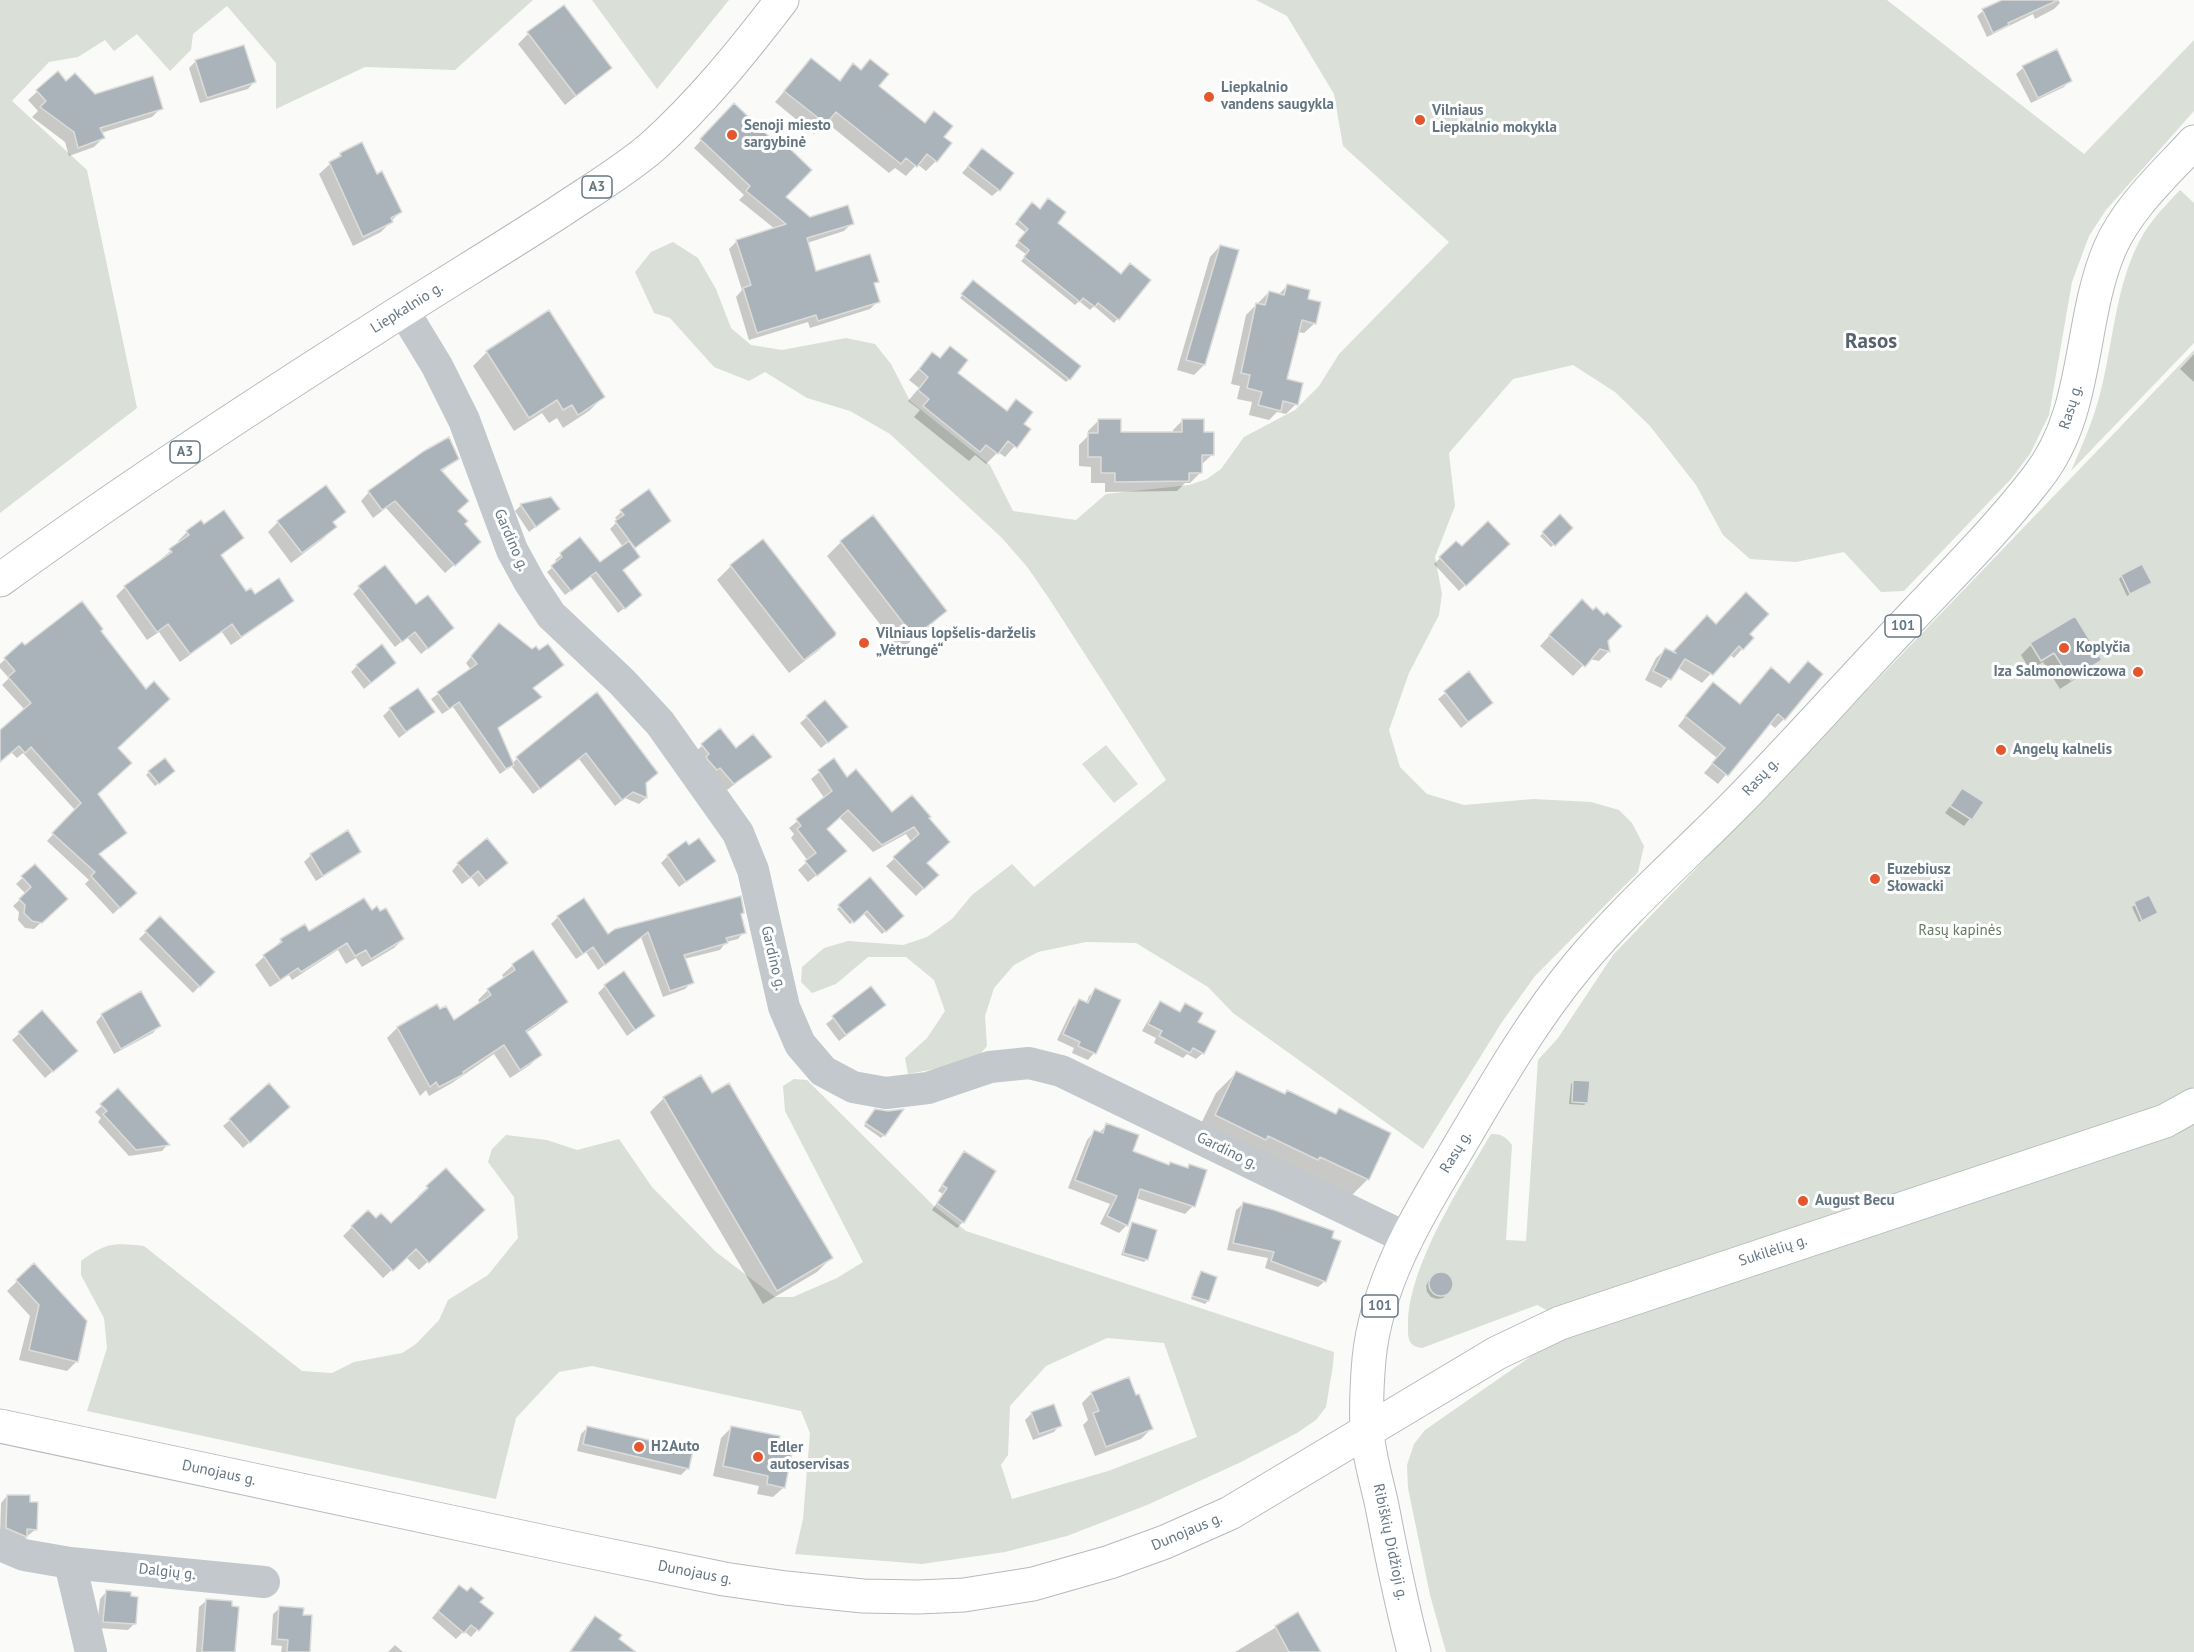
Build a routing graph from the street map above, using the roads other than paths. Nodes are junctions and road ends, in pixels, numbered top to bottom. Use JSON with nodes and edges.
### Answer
{"nodes":[{"id":1,"x":782,"y":0,"type":"edge"},
{"id":2,"x":2194,"y":142,"type":"edge"},
{"id":3,"x":403,"y":310,"type":"junction"},
{"id":4,"x":0,"y":579,"type":"edge"},
{"id":5,"x":2194,"y":1105,"type":"edge"},
{"id":6,"x":1408,"y":1239,"type":"junction"},
{"id":7,"x":0,"y":1426,"type":"edge"},
{"id":8,"x":1367,"y":1432,"type":"junction"},
{"id":9,"x":0,"y":1545,"type":"edge"},
{"id":10,"x":70,"y":1563,"type":"junction"},
{"id":11,"x":264,"y":1582,"type":"dead end"},
{"id":12,"x":91,"y":1652,"type":"edge"},
{"id":13,"x":1414,"y":1652,"type":"edge"}],
"edges":[{"from":1,"to":3,"type":"main road","name":"Liepkalnio g.","number":"A3"},
{"from":2,"to":6,"type":"main road","name":"Rasų g.","number":"101"},
{"from":3,"to":4,"type":"main road","name":"Liepkalnio g.","number":"A3"},
{"from":3,"to":6,"type":"street","name":"Gardino g."},
{"from":5,"to":8,"type":"main road","name":"Sukilėlių g."},
{"from":6,"to":8,"type":"main road","name":"Rasų g.","number":"101"},
{"from":7,"to":8,"type":"main road","name":"Dunojaus g."},
{"from":8,"to":13,"type":"main road","name":"Ribiškių Didžioji g.","number":"101"},
{"from":9,"to":10,"type":"street","name":"Dalgių g."},
{"from":10,"to":11,"type":"street","name":"Dalgių g."},
{"from":10,"to":12,"type":"street"}]}
